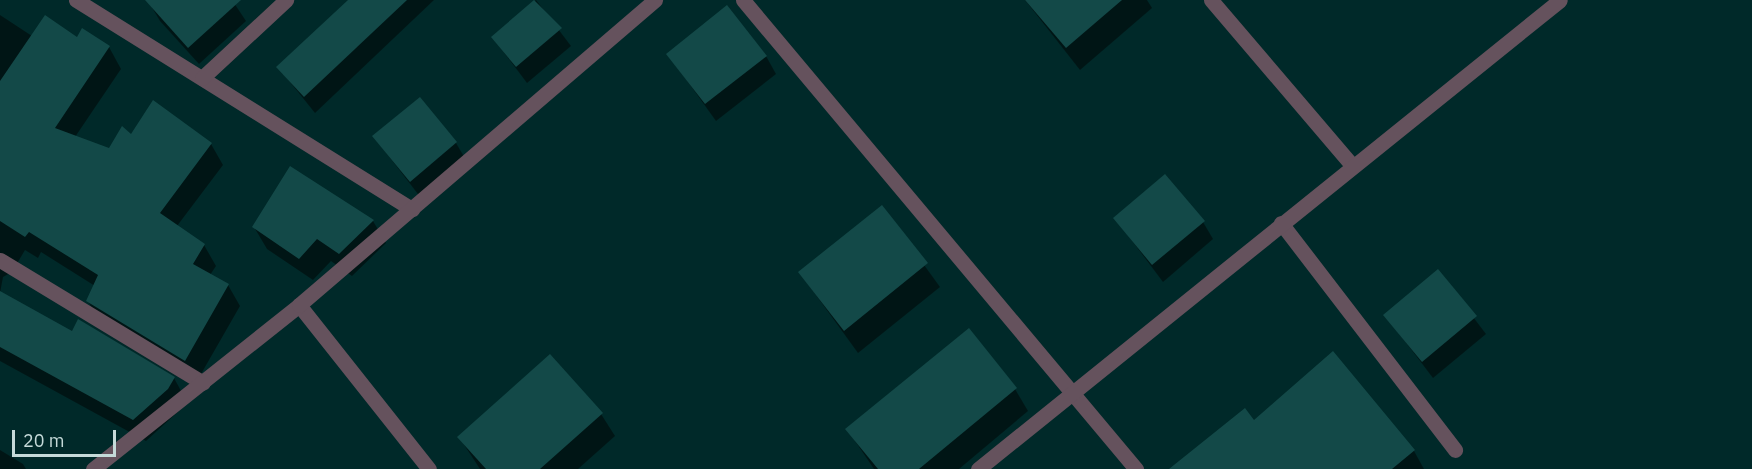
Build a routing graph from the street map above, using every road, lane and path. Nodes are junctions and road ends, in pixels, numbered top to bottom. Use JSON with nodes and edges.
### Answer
{"nodes":[{"id":1,"x":75,"y":0,"type":"edge"},
{"id":2,"x":286,"y":0,"type":"edge"},
{"id":3,"x":656,"y":0,"type":"edge"},
{"id":4,"x":743,"y":0,"type":"edge"},
{"id":5,"x":1211,"y":0,"type":"edge"},
{"id":6,"x":1560,"y":0,"type":"edge"},
{"id":7,"x":202,"y":78,"type":"junction"},
{"id":8,"x":1352,"y":165,"type":"junction"},
{"id":9,"x":411,"y":209,"type":"junction"},
{"id":10,"x":1281,"y":223,"type":"junction"},
{"id":11,"x":0,"y":260,"type":"edge"},
{"id":12,"x":299,"y":305,"type":"junction"},
{"id":13,"x":203,"y":383,"type":"junction"},
{"id":14,"x":1072,"y":393,"type":"junction"},
{"id":15,"x":1455,"y":450,"type":"dead end"},
{"id":16,"x":93,"y":469,"type":"edge"},
{"id":17,"x":429,"y":469,"type":"edge"},
{"id":18,"x":978,"y":469,"type":"edge"},
{"id":19,"x":1136,"y":469,"type":"edge"}],
"edges":[{"from":1,"to":7,"type":"street"},
{"from":2,"to":7,"type":"street"},
{"from":3,"to":9,"type":"street"},
{"from":4,"to":14,"type":"street"},
{"from":5,"to":8,"type":"street"},
{"from":6,"to":8,"type":"street"},
{"from":7,"to":9,"type":"street"},
{"from":8,"to":10,"type":"street"},
{"from":9,"to":12,"type":"street"},
{"from":10,"to":14,"type":"street"},
{"from":10,"to":15,"type":"street"},
{"from":11,"to":13,"type":"street"},
{"from":12,"to":13,"type":"street"},
{"from":12,"to":17,"type":"street"},
{"from":13,"to":16,"type":"street"},
{"from":14,"to":18,"type":"street"},
{"from":14,"to":19,"type":"street"}]}
